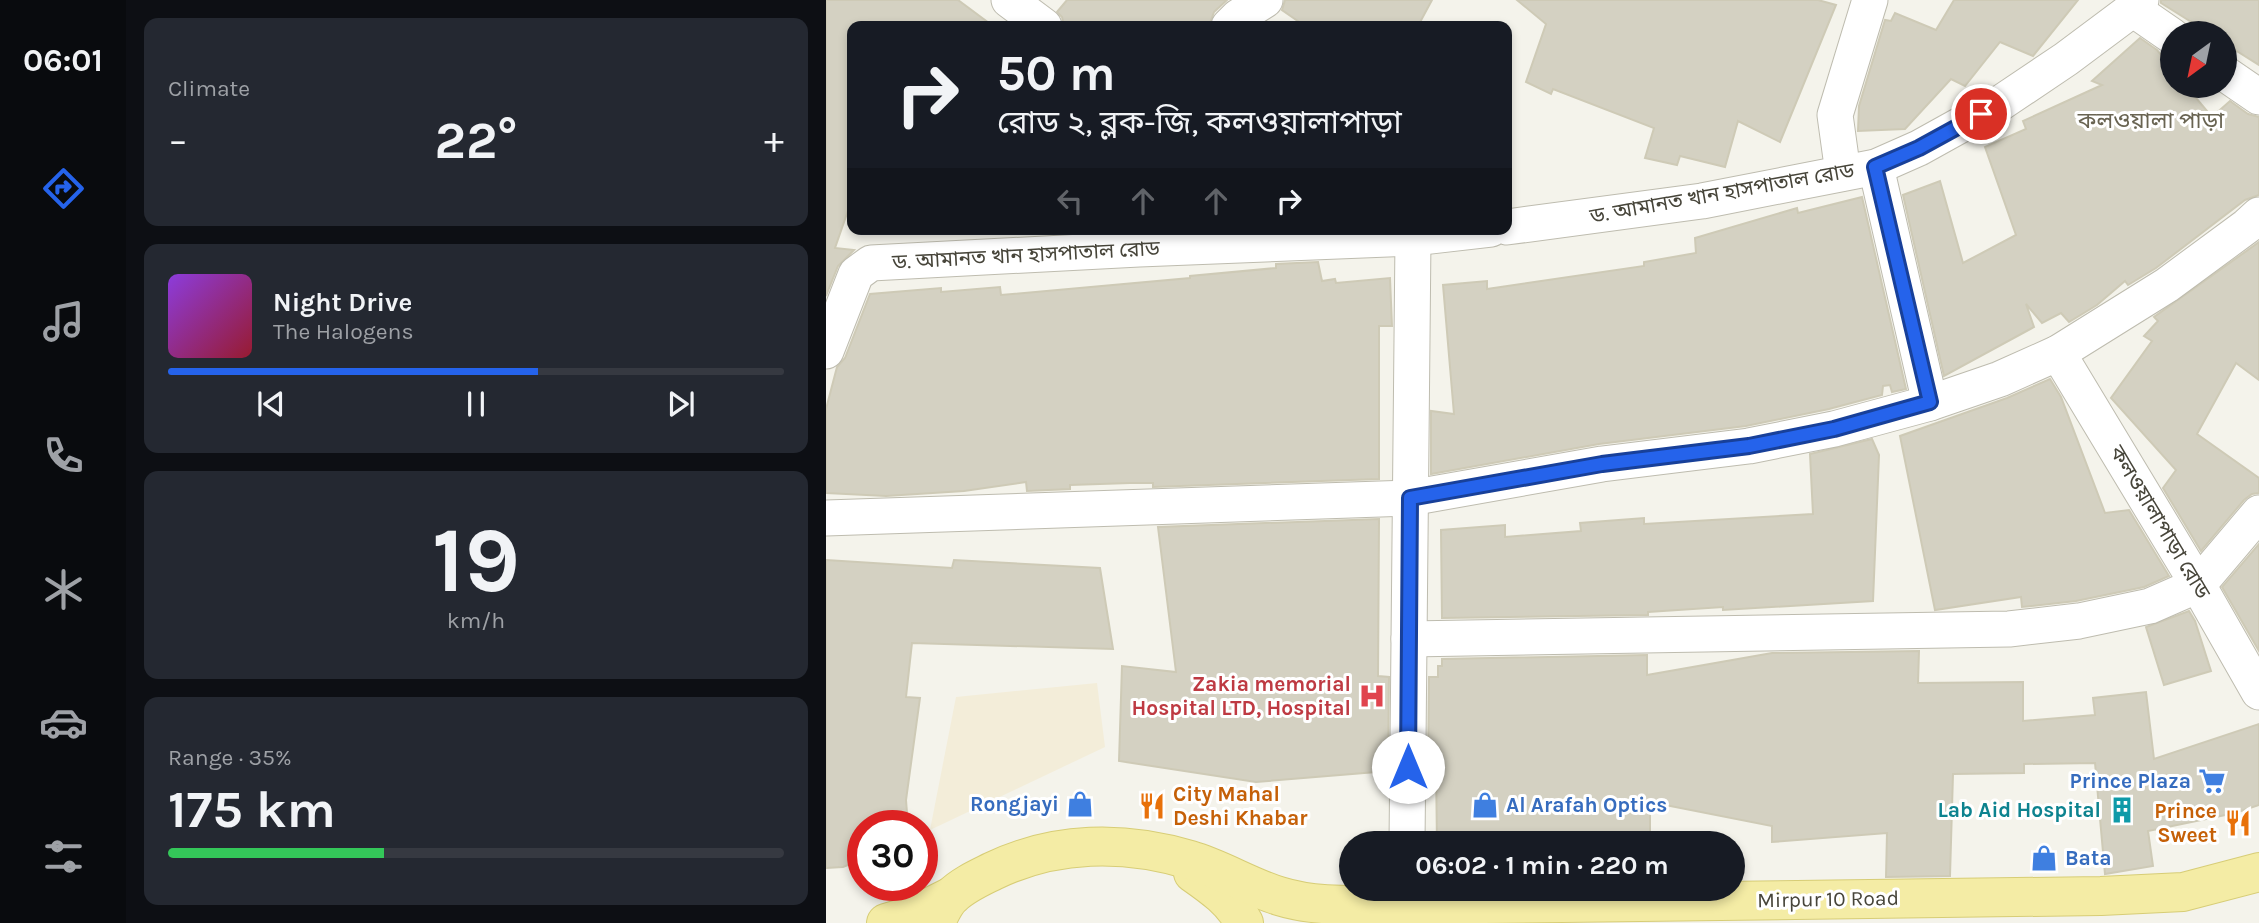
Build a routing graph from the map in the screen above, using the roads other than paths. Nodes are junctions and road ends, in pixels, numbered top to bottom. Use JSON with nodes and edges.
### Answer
{"nodes":[{"id":1,"x":1009,"y":0,"type":"edge"},
{"id":2,"x":1265,"y":0,"type":"edge"},
{"id":3,"x":1870,"y":0,"type":"edge"},
{"id":4,"x":2137,"y":5,"type":"edge"},
{"id":5,"x":1037,"y":21,"type":"edge"},
{"id":6,"x":1234,"y":21,"type":"edge"},
{"id":7,"x":2160,"y":25,"type":"edge"},
{"id":8,"x":2237,"y":82,"type":"edge"},
{"id":9,"x":2259,"y":97,"type":"edge"},
{"id":10,"x":1859,"y":170,"type":"junction"},
{"id":11,"x":2259,"y":215,"type":"edge"},
{"id":12,"x":1512,"y":227,"type":"edge"},
{"id":13,"x":1444,"y":235,"type":"edge"},
{"id":14,"x":1140,"y":239,"type":"edge"},
{"id":15,"x":1413,"y":239,"type":"junction"},
{"id":16,"x":826,"y":351,"type":"edge"},
{"id":17,"x":2058,"y":353,"type":"junction"},
{"id":18,"x":1930,"y":402,"type":"junction"},
{"id":19,"x":1410,"y":498,"type":"junction"},
{"id":20,"x":2259,"y":513,"type":"edge"},
{"id":21,"x":826,"y":518,"type":"edge"},
{"id":22,"x":2198,"y":585,"type":"junction"},
{"id":23,"x":1409,"y":639,"type":"junction"},
{"id":24,"x":2259,"y":692,"type":"edge"},
{"id":25,"x":1407,"y":831,"type":"edge"},
{"id":26,"x":1155,"y":851,"type":"junction"},
{"id":27,"x":2259,"y":872,"type":"edge"},
{"id":28,"x":1745,"y":897,"type":"edge"},
{"id":29,"x":1343,"y":901,"type":"edge"},
{"id":30,"x":943,"y":910,"type":"edge"},
{"id":31,"x":886,"y":923,"type":"edge"},
{"id":32,"x":1244,"y":923,"type":"edge"}],
"edges":[{"from":1,"to":5,"type":"street"},
{"from":2,"to":6,"type":"street"},
{"from":3,"to":10,"type":"street"},
{"from":4,"to":7,"type":"street"},
{"from":4,"to":10,"type":"street","name":"ড. আমানত খান হাসপাতাল রোড"},
{"from":8,"to":9,"type":"street"},
{"from":10,"to":12,"type":"street","name":"ড. আমানত খান হাসপাতাল রোড"},
{"from":10,"to":18,"type":"street"},
{"from":11,"to":17,"type":"street"},
{"from":13,"to":15,"type":"street","name":"ড. আমানত খান হাসপাতাল রোড"},
{"from":14,"to":15,"type":"street","name":"ড. আমানত খান হাসপাতাল রোড"},
{"from":14,"to":16,"type":"street","name":"ড. আমানত খান হাসপাতাল রোড"},
{"from":15,"to":19,"type":"street"},
{"from":17,"to":18,"type":"street"},
{"from":17,"to":22,"type":"street","name":"কলওয়ালাপাড়া রোড"},
{"from":18,"to":19,"type":"street"},
{"from":19,"to":21,"type":"street"},
{"from":19,"to":23,"type":"street"},
{"from":20,"to":22,"type":"street"},
{"from":22,"to":23,"type":"street"},
{"from":22,"to":24,"type":"street","name":"কলওয়ালাপাড়া রোড"},
{"from":23,"to":25,"type":"street"},
{"from":26,"to":29,"type":"main road","name":"Mirpur 10 Road"},
{"from":26,"to":30,"type":"main road","name":"Mirpur 10 Road"},
{"from":26,"to":32,"type":"main road"},
{"from":27,"to":28,"type":"main road","name":"Mirpur 10 Road"},
{"from":30,"to":31,"type":"main road"}]}
